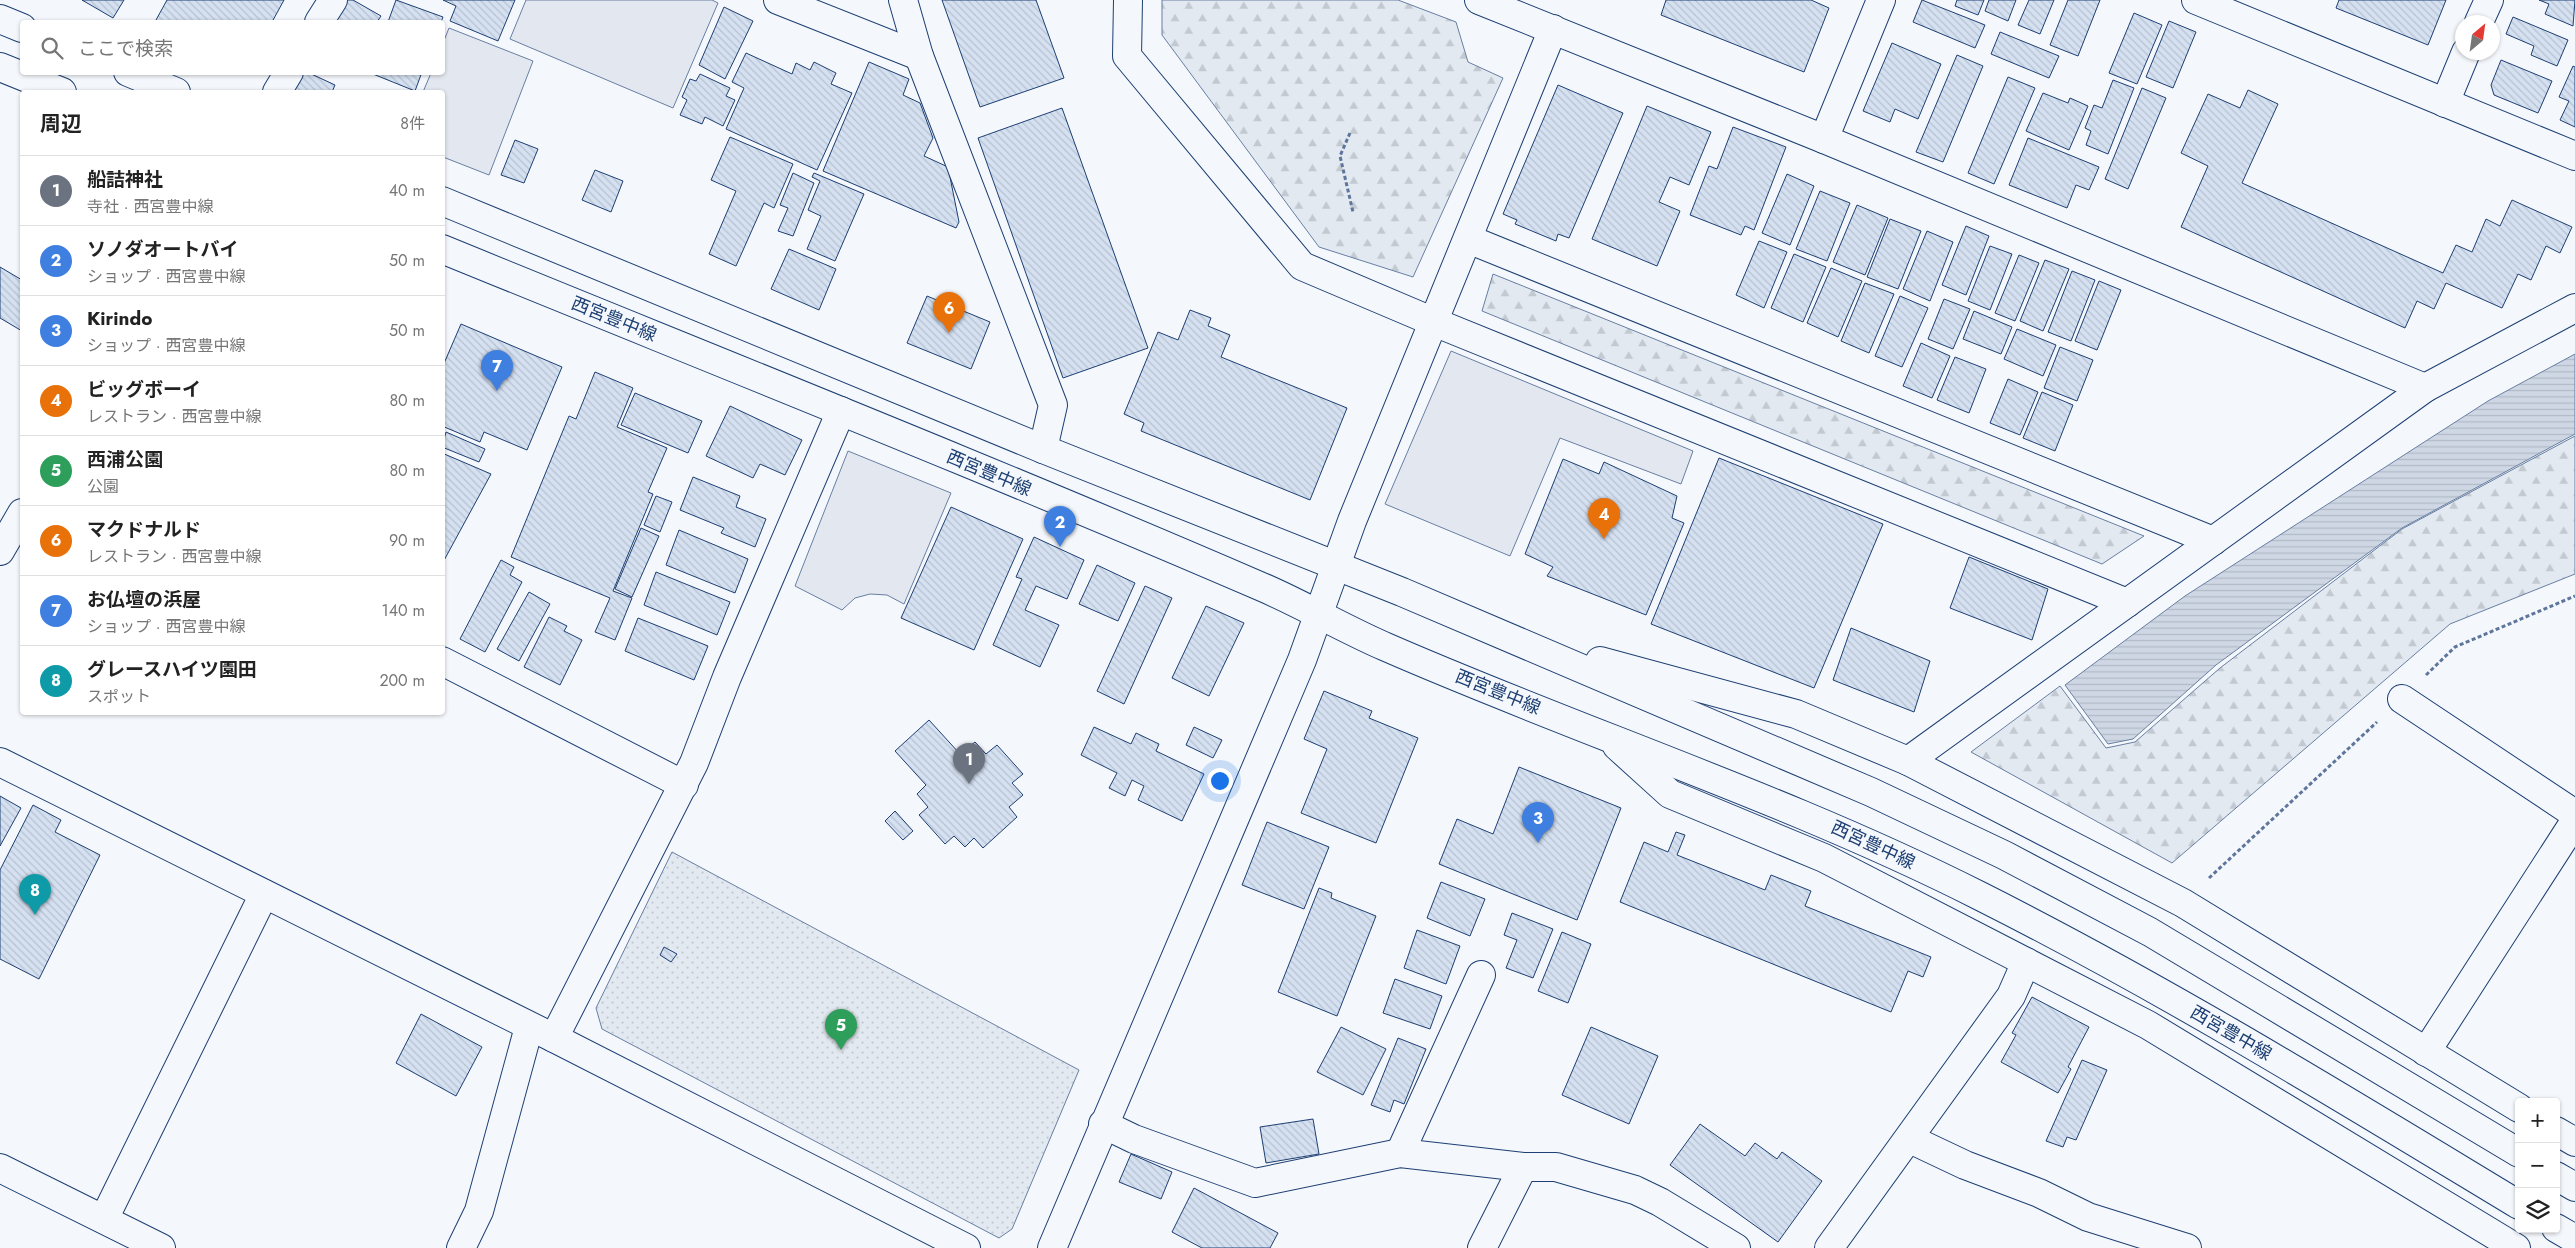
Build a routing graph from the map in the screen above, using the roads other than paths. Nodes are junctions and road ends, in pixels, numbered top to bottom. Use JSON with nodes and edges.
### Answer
{"nodes":[{"id":1,"x":333,"y":0,"type":"edge"},
{"id":2,"x":778,"y":0,"type":"edge"},
{"id":3,"x":904,"y":0,"type":"edge"},
{"id":4,"x":1128,"y":0,"type":"edge"},
{"id":5,"x":1479,"y":0,"type":"edge"},
{"id":6,"x":1881,"y":0,"type":"edge"},
{"id":7,"x":2196,"y":0,"type":"edge"},
{"id":8,"x":2489,"y":0,"type":"edge"},
{"id":9,"x":2482,"y":15,"type":"edge"},
{"id":10,"x":0,"y":19,"type":"edge"},
{"id":11,"x":320,"y":20,"type":"edge"},
{"id":12,"x":20,"y":27,"type":"edge"},
{"id":13,"x":1553,"y":29,"type":"junction"},
{"id":14,"x":919,"y":56,"type":"junction"},
{"id":15,"x":2463,"y":60,"type":"edge"},
{"id":16,"x":0,"y":67,"type":"edge"},
{"id":17,"x":135,"y":75,"type":"edge"},
{"id":18,"x":287,"y":75,"type":"edge"},
{"id":19,"x":57,"y":90,"type":"edge"},
{"id":20,"x":171,"y":90,"type":"edge"},
{"id":21,"x":278,"y":90,"type":"edge"},
{"id":22,"x":2445,"y":102,"type":"junction"},
{"id":23,"x":1824,"y":139,"type":"junction"},
{"id":24,"x":2575,"y":156,"type":"edge"},
{"id":25,"x":445,"y":202,"type":"edge"},
{"id":26,"x":1468,"y":239,"type":"junction"},
{"id":27,"x":445,"y":251,"type":"edge"},
{"id":28,"x":2575,"y":308,"type":"edge"},
{"id":29,"x":1434,"y":322,"type":"junction"},
{"id":30,"x":2425,"y":388,"type":"junction"},
{"id":31,"x":841,"y":411,"type":"junction"},
{"id":32,"x":1043,"y":449,"type":"junction"},
{"id":33,"x":20,"y":517,"type":"edge"},
{"id":34,"x":2212,"y":541,"type":"junction"},
{"id":35,"x":0,"y":551,"type":"edge"},
{"id":36,"x":1335,"y":565,"type":"junction"},
{"id":37,"x":2127,"y":603,"type":"junction"},
{"id":38,"x":1318,"y":612,"type":"junction"},
{"id":39,"x":1500,"y":633,"type":"junction"},
{"id":40,"x":445,"y":663,"type":"edge"},
{"id":41,"x":2402,"y":699,"type":"road end"},
{"id":42,"x":1603,"y":734,"type":"junction"},
{"id":43,"x":1908,"y":761,"type":"junction"},
{"id":44,"x":0,"y":762,"type":"edge"},
{"id":45,"x":684,"y":784,"type":"junction"},
{"id":46,"x":2575,"y":814,"type":"edge"},
{"id":47,"x":2575,"y":822,"type":"edge"},
{"id":48,"x":264,"y":894,"type":"junction"},
{"id":49,"x":2026,"y":962,"type":"junction"},
{"id":50,"x":1481,"y":975,"type":"dead end"},
{"id":51,"x":529,"y":1027,"type":"junction"},
{"id":52,"x":554,"y":1038,"type":"junction"},
{"id":53,"x":2426,"y":1052,"type":"junction"},
{"id":54,"x":2515,"y":1106,"type":"edge"},
{"id":55,"x":1103,"y":1124,"type":"junction"},
{"id":56,"x":2560,"y":1133,"type":"edge"},
{"id":57,"x":1910,"y":1139,"type":"junction"},
{"id":58,"x":2575,"y":1142,"type":"edge"},
{"id":59,"x":2515,"y":1151,"type":"edge"},
{"id":60,"x":1400,"y":1153,"type":"junction"},
{"id":61,"x":1523,"y":1167,"type":"junction"},
{"id":62,"x":0,"y":1168,"type":"edge"},
{"id":63,"x":2560,"y":1179,"type":"edge"},
{"id":64,"x":2575,"y":1188,"type":"edge"},
{"id":65,"x":2515,"y":1203,"type":"edge"},
{"id":66,"x":104,"y":1219,"type":"junction"},
{"id":67,"x":2560,"y":1231,"type":"edge"},
{"id":68,"x":2575,"y":1240,"type":"edge"},
{"id":69,"x":161,"y":1248,"type":"edge"},
{"id":70,"x":461,"y":1248,"type":"edge"},
{"id":71,"x":966,"y":1248,"type":"edge"},
{"id":72,"x":1052,"y":1248,"type":"edge"},
{"id":73,"x":1482,"y":1248,"type":"edge"},
{"id":74,"x":1736,"y":1248,"type":"edge"},
{"id":75,"x":1829,"y":1248,"type":"edge"},
{"id":76,"x":2188,"y":1248,"type":"edge"},
{"id":77,"x":2516,"y":1248,"type":"edge"}],
"edges":[{"from":1,"to":11,"type":"street"},
{"from":2,"to":14,"type":"street"},
{"from":3,"to":14,"type":"street"},
{"from":4,"to":29,"type":"street"},
{"from":5,"to":13,"type":"street"},
{"from":6,"to":23,"type":"street"},
{"from":7,"to":22,"type":"street"},
{"from":8,"to":9,"type":"street"},
{"from":10,"to":12,"type":"street"},
{"from":13,"to":23,"type":"street"},
{"from":13,"to":26,"type":"street"},
{"from":14,"to":32,"type":"street"},
{"from":15,"to":22,"type":"street"},
{"from":16,"to":19,"type":"street"},
{"from":17,"to":20,"type":"street"},
{"from":18,"to":21,"type":"street"},
{"from":22,"to":24,"type":"street"},
{"from":23,"to":30,"type":"street"},
{"from":25,"to":32,"type":"street"},
{"from":26,"to":29,"type":"street"},
{"from":26,"to":34,"type":"street"},
{"from":27,"to":31,"type":"street","name":"西宮豊中線"},
{"from":28,"to":30,"type":"street"},
{"from":29,"to":36,"type":"street"},
{"from":29,"to":37,"type":"street"},
{"from":30,"to":34,"type":"street"},
{"from":31,"to":38,"type":"street","name":"西宮豊中線"},
{"from":31,"to":45,"type":"street"},
{"from":32,"to":36,"type":"street"},
{"from":33,"to":35,"type":"street"},
{"from":34,"to":37,"type":"street"},
{"from":36,"to":38,"type":"street"},
{"from":36,"to":39,"type":"street"},
{"from":37,"to":43,"type":"street"},
{"from":38,"to":42,"type":"street","name":"西宮豊中線"},
{"from":38,"to":55,"type":"street"},
{"from":39,"to":43,"type":"street"},
{"from":39,"to":59,"type":"street"},
{"from":40,"to":45,"type":"street"},
{"from":41,"to":46,"type":"street"},
{"from":42,"to":49,"type":"street"},
{"from":42,"to":65,"type":"street","name":"西宮豊中線"},
{"from":43,"to":53,"type":"street"},
{"from":44,"to":48,"type":"street"},
{"from":45,"to":52,"type":"street"},
{"from":47,"to":53,"type":"street"},
{"from":48,"to":51,"type":"street"},
{"from":48,"to":66,"type":"street"},
{"from":49,"to":57,"type":"street"},
{"from":49,"to":77,"type":"street"},
{"from":50,"to":60,"type":"street"},
{"from":51,"to":52,"type":"street"},
{"from":51,"to":70,"type":"street"},
{"from":52,"to":71,"type":"street"},
{"from":53,"to":54,"type":"street"},
{"from":55,"to":60,"type":"street"},
{"from":55,"to":72,"type":"street"},
{"from":56,"to":58,"type":"street"},
{"from":57,"to":75,"type":"street"},
{"from":57,"to":76,"type":"street"},
{"from":60,"to":61,"type":"street"},
{"from":61,"to":73,"type":"street"},
{"from":61,"to":74,"type":"street"},
{"from":62,"to":66,"type":"street"},
{"from":63,"to":64,"type":"street"},
{"from":66,"to":69,"type":"street"},
{"from":67,"to":68,"type":"street"}]}
